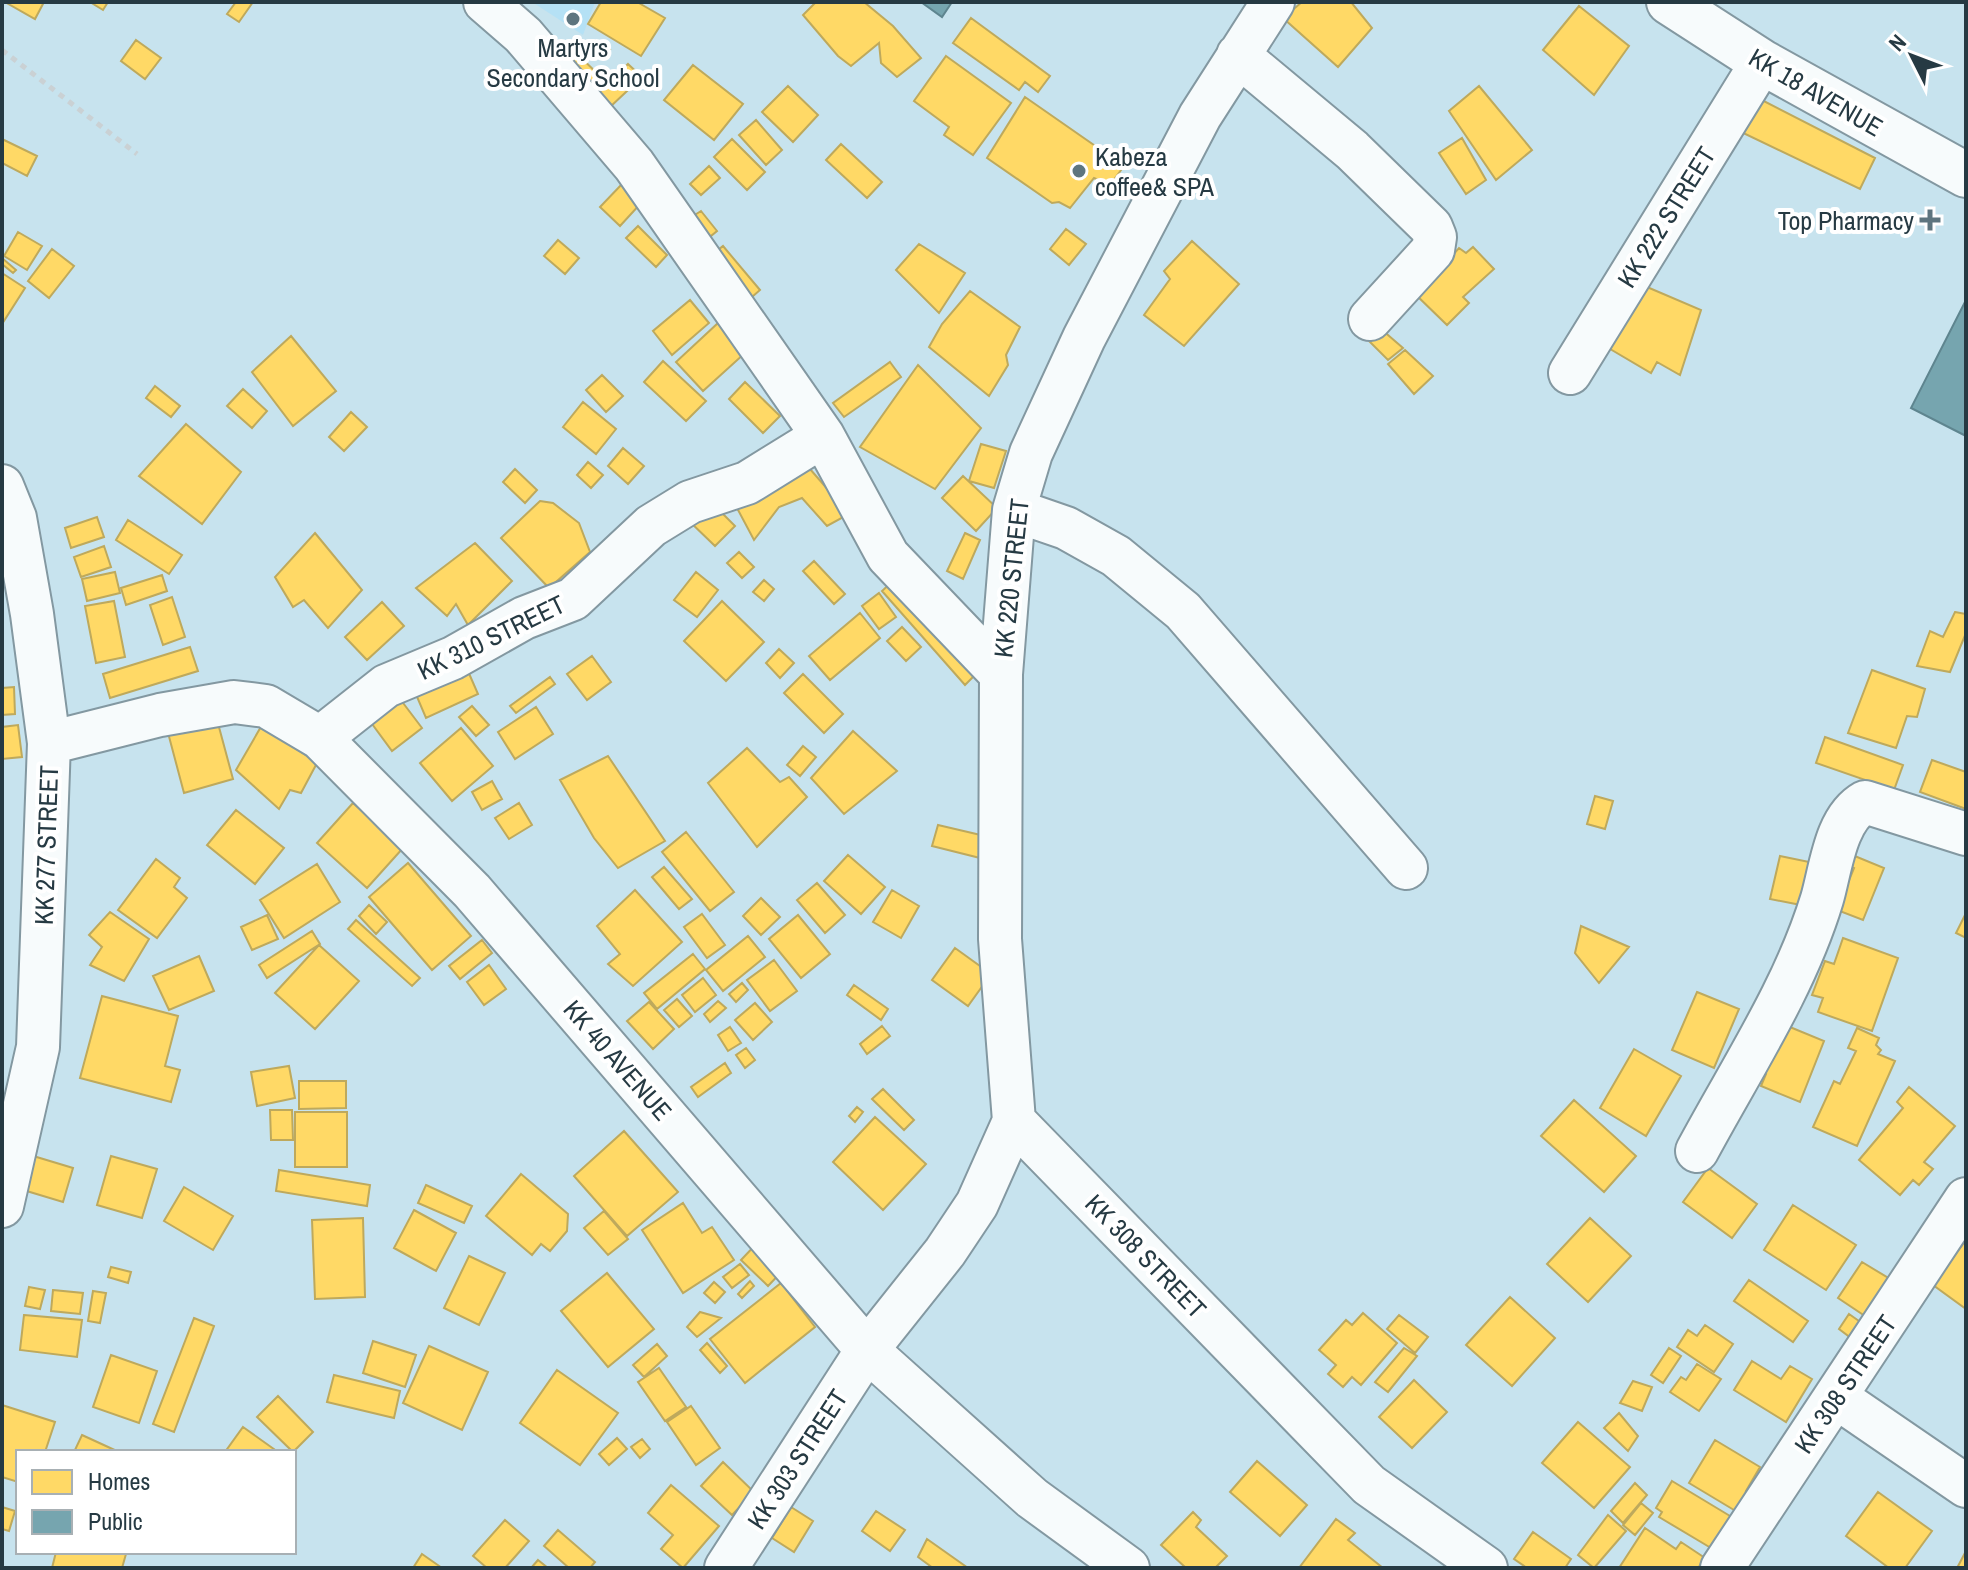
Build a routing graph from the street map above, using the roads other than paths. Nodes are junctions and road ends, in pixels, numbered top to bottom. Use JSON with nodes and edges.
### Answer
{"nodes":[{"id":1,"x":485,"y":2,"type":"edge"},
{"id":2,"x":1273,"y":2,"type":"edge"},
{"id":3,"x":1669,"y":2,"type":"edge"},
{"id":4,"x":1238,"y":55,"type":"junction"},
{"id":5,"x":1762,"y":62,"type":"junction"},
{"id":6,"x":1966,"y":175,"type":"edge"},
{"id":7,"x":1370,"y":319,"type":"dead end"},
{"id":8,"x":1570,"y":373,"type":"dead end"},
{"id":9,"x":823,"y":436,"type":"junction"},
{"id":10,"x":2,"y":486,"type":"edge"},
{"id":11,"x":1014,"y":510,"type":"junction"},
{"id":12,"x":1001,"y":674,"type":"junction"},
{"id":13,"x":320,"y":738,"type":"junction"},
{"id":14,"x":49,"y":743,"type":"junction"},
{"id":15,"x":1966,"y":834,"type":"edge"},
{"id":16,"x":1406,"y":868,"type":"dead end"},
{"id":17,"x":1014,"y":1121,"type":"junction"},
{"id":18,"x":1697,"y":1151,"type":"dead end"},
{"id":19,"x":1966,"y":1199,"type":"edge"},
{"id":20,"x":2,"y":1206,"type":"edge"},
{"id":21,"x":867,"y":1350,"type":"junction"},
{"id":22,"x":1836,"y":1397,"type":"junction"},
{"id":23,"x":1966,"y":1486,"type":"edge"},
{"id":24,"x":726,"y":1568,"type":"edge"},
{"id":25,"x":1128,"y":1568,"type":"edge"},
{"id":26,"x":1486,"y":1568,"type":"edge"},
{"id":27,"x":1722,"y":1568,"type":"edge"}],
"edges":[{"from":1,"to":9,"type":"street"},
{"from":2,"to":4,"type":"street","name":"KK 220 STREET"},
{"from":3,"to":5,"type":"main road","name":"KK 18 AVENUE"},
{"from":4,"to":7,"type":"street"},
{"from":4,"to":11,"type":"street","name":"KK 220 STREET"},
{"from":5,"to":6,"type":"main road","name":"KK 18 AVENUE"},
{"from":5,"to":8,"type":"street","name":"KK 222 STREET"},
{"from":9,"to":12,"type":"street"},
{"from":9,"to":13,"type":"street","name":"KK 310 STREET"},
{"from":10,"to":14,"type":"street","name":"KK 277 STREET"},
{"from":11,"to":12,"type":"street","name":"KK 220 STREET"},
{"from":11,"to":16,"type":"street"},
{"from":12,"to":17,"type":"street","name":"KK 220 STREET"},
{"from":13,"to":14,"type":"street","name":"KK 40 AVENUE"},
{"from":13,"to":21,"type":"street","name":"KK 40 AVENUE"},
{"from":14,"to":20,"type":"street","name":"KK 277 STREET"},
{"from":15,"to":18,"type":"street"},
{"from":17,"to":21,"type":"street"},
{"from":17,"to":26,"type":"street","name":"KK 308 STREET"},
{"from":19,"to":22,"type":"street","name":"KK 308 STREET"},
{"from":21,"to":24,"type":"street","name":"KK 303 STREET"},
{"from":21,"to":25,"type":"street","name":"KK 40 AVENUE"},
{"from":22,"to":23,"type":"street"},
{"from":22,"to":27,"type":"street","name":"KK 308 STREET"}]}
